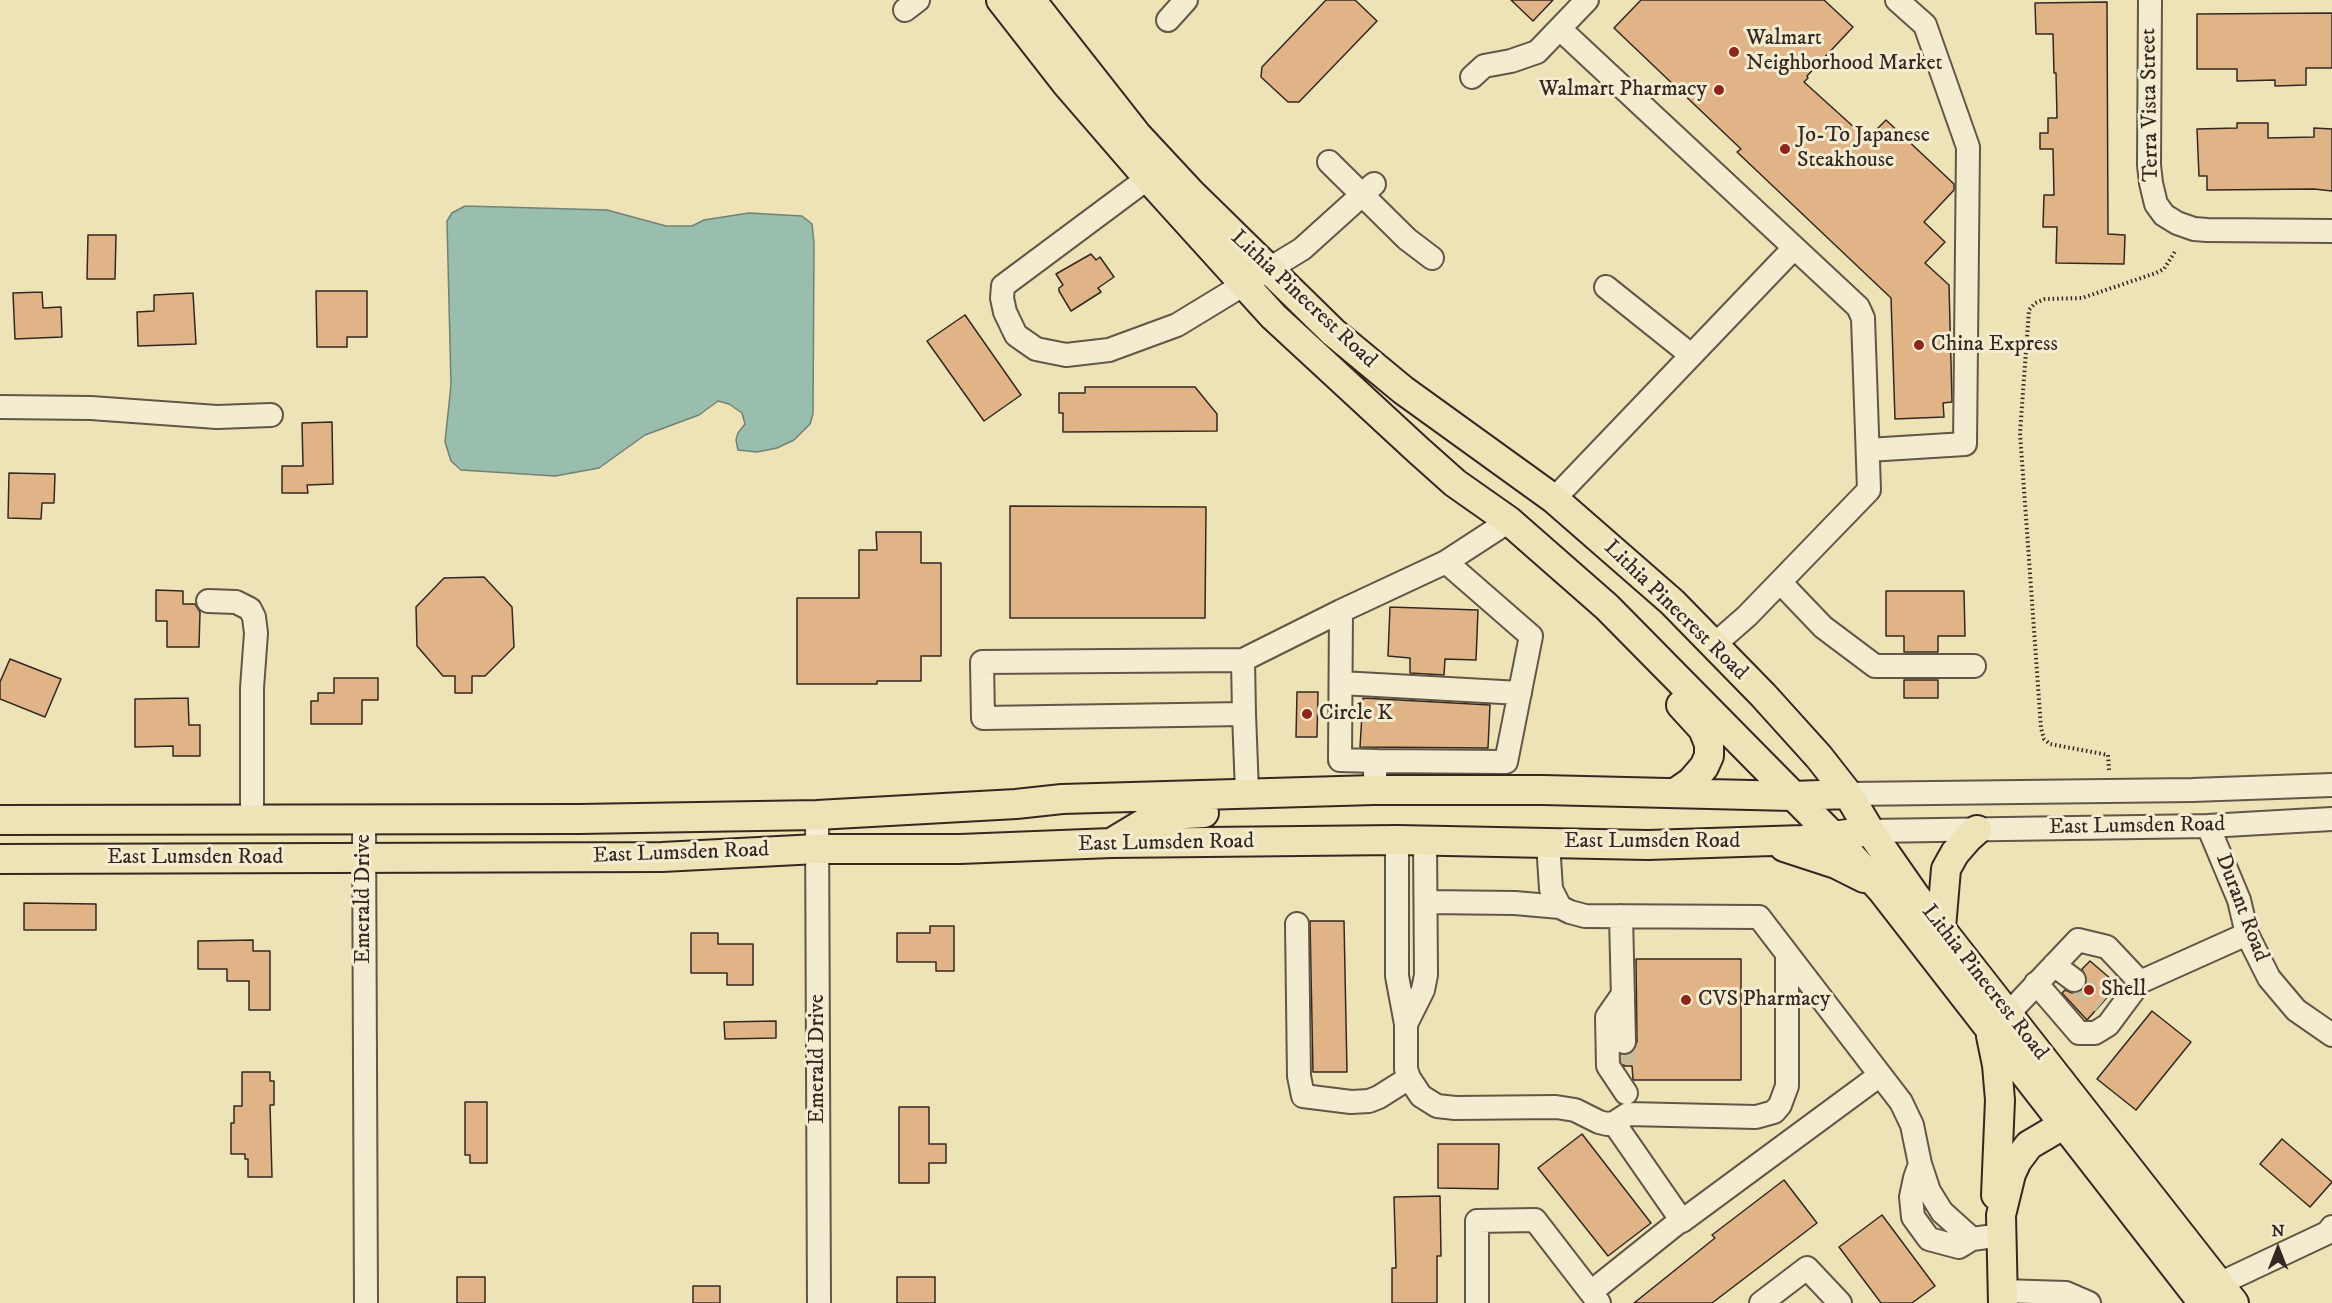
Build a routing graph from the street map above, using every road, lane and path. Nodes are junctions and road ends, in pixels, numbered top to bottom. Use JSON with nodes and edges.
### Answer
{"nodes":[{"id":1,"x":1001,"y":0,"type":"edge"},
{"id":2,"x":1031,"y":0,"type":"edge"},
{"id":3,"x":1185,"y":0,"type":"edge"},
{"id":4,"x":1587,"y":0,"type":"edge"},
{"id":5,"x":1898,"y":0,"type":"edge"},
{"id":6,"x":2150,"y":0,"type":"edge"},
{"id":7,"x":1168,"y":20,"type":"dead end"},
{"id":8,"x":1560,"y":28,"type":"junction"},
{"id":9,"x":1472,"y":77,"type":"dead end"},
{"id":10,"x":1329,"y":162,"type":"dead end"},
{"id":11,"x":1148,"y":178,"type":"junction"},
{"id":12,"x":1368,"y":189,"type":"junction"},
{"id":13,"x":2332,"y":231,"type":"edge"},
{"id":14,"x":1794,"y":248,"type":"junction"},
{"id":15,"x":2176,"y":250,"type":"dead end"},
{"id":16,"x":1432,"y":258,"type":"dead end"},
{"id":17,"x":1268,"y":270,"type":"junction"},
{"id":18,"x":1243,"y":283,"type":"junction"},
{"id":19,"x":1606,"y":287,"type":"dead end"},
{"id":20,"x":1691,"y":355,"type":"junction"},
{"id":21,"x":0,"y":407,"type":"edge"},
{"id":22,"x":271,"y":415,"type":"dead end"},
{"id":23,"x":1868,"y":450,"type":"junction"},
{"id":24,"x":1554,"y":499,"type":"junction"},
{"id":25,"x":1509,"y":521,"type":"junction"},
{"id":26,"x":1446,"y":562,"type":"junction"},
{"id":27,"x":1780,"y":582,"type":"junction"},
{"id":28,"x":208,"y":601,"type":"dead end"},
{"id":29,"x":1607,"y":607,"type":"junction"},
{"id":30,"x":1341,"y":611,"type":"junction"},
{"id":31,"x":1715,"y":644,"type":"junction"},
{"id":32,"x":1243,"y":660,"type":"junction"},
{"id":33,"x":1974,"y":666,"type":"dead end"},
{"id":34,"x":1341,"y":683,"type":"junction"},
{"id":35,"x":1520,"y":693,"type":"junction"},
{"id":36,"x":1244,"y":714,"type":"junction"},
{"id":37,"x":1376,"y":761,"type":"junction"},
{"id":38,"x":2109,"y":772,"type":"dead end"},
{"id":39,"x":2332,"y":785,"type":"edge"},
{"id":40,"x":1374,"y":789,"type":"junction"},
{"id":41,"x":1326,"y":790,"type":"junction"},
{"id":42,"x":1247,"y":792,"type":"junction"},
{"id":43,"x":1675,"y":793,"type":"junction"},
{"id":44,"x":1848,"y":794,"type":"junction"},
{"id":45,"x":1792,"y":796,"type":"junction"},
{"id":46,"x":817,"y":815,"type":"junction"},
{"id":47,"x":364,"y":819,"type":"junction"},
{"id":48,"x":2332,"y":819,"type":"edge"},
{"id":49,"x":0,"y":820,"type":"edge"},
{"id":50,"x":252,"y":820,"type":"junction"},
{"id":51,"x":2208,"y":826,"type":"junction"},
{"id":52,"x":1977,"y":830,"type":"junction"},
{"id":53,"x":1870,"y":831,"type":"junction"},
{"id":54,"x":1833,"y":836,"type":"junction"},
{"id":55,"x":1397,"y":840,"type":"junction"},
{"id":56,"x":1425,"y":840,"type":"junction"},
{"id":57,"x":1766,"y":842,"type":"junction"},
{"id":58,"x":1111,"y":843,"type":"junction"},
{"id":59,"x":1548,"y":843,"type":"junction"},
{"id":60,"x":817,"y":849,"type":"junction"},
{"id":61,"x":364,"y":857,"type":"junction"},
{"id":62,"x":0,"y":858,"type":"edge"},
{"id":63,"x":1881,"y":889,"type":"junction"},
{"id":64,"x":1426,"y":902,"type":"junction"},
{"id":65,"x":1560,"y":907,"type":"junction"},
{"id":66,"x":1622,"y":916,"type":"junction"},
{"id":67,"x":1297,"y":924,"type":"dead end"},
{"id":68,"x":1941,"y":928,"type":"junction"},
{"id":69,"x":2247,"y":934,"type":"junction"},
{"id":70,"x":1787,"y":954,"type":"junction"},
{"id":71,"x":2054,"y":965,"type":"junction"},
{"id":72,"x":2074,"y":980,"type":"tunnel mouth"},
{"id":73,"x":2140,"y":982,"type":"junction"},
{"id":74,"x":2036,"y":983,"type":"junction"},
{"id":75,"x":1623,"y":994,"type":"junction"},
{"id":76,"x":1999,"y":1021,"type":"junction"},
{"id":77,"x":1406,"y":1024,"type":"junction"},
{"id":78,"x":2332,"y":1035,"type":"edge"},
{"id":79,"x":1624,"y":1042,"type":"tunnel mouth"},
{"id":80,"x":1624,"y":1066,"type":"tunnel mouth"},
{"id":81,"x":1880,"y":1075,"type":"junction"},
{"id":82,"x":1409,"y":1078,"type":"junction"},
{"id":83,"x":1623,"y":1110,"type":"junction"},
{"id":84,"x":2063,"y":1125,"type":"junction"},
{"id":85,"x":1681,"y":1220,"type":"junction"},
{"id":86,"x":2001,"y":1226,"type":"junction"},
{"id":87,"x":2332,"y":1227,"type":"edge"},
{"id":88,"x":2002,"y":1297,"type":"edge"},
{"id":89,"x":2219,"y":1297,"type":"edge"},
{"id":90,"x":1595,"y":1298,"type":"edge"},
{"id":91,"x":366,"y":1303,"type":"edge"},
{"id":92,"x":819,"y":1303,"type":"edge"},
{"id":93,"x":1477,"y":1303,"type":"edge"},
{"id":94,"x":1761,"y":1303,"type":"edge"},
{"id":95,"x":1840,"y":1303,"type":"edge"},
{"id":96,"x":2089,"y":1303,"type":"edge"}],
"edges":[{"from":1,"to":11,"type":"main road","name":"Lithia Pinecrest Road"},
{"from":2,"to":17,"type":"main road","name":"Lithia Pinecrest Road"},
{"from":3,"to":7,"type":"street"},
{"from":4,"to":8,"type":"street"},
{"from":5,"to":23,"type":"street"},
{"from":6,"to":13,"type":"street","name":"Terra Vista Street"},
{"from":8,"to":9,"type":"street"},
{"from":8,"to":14,"type":"street"},
{"from":10,"to":12,"type":"street"},
{"from":11,"to":18,"type":"main road","name":"Lithia Pinecrest Road"},
{"from":11,"to":18,"type":"street"},
{"from":12,"to":16,"type":"street"},
{"from":12,"to":17,"type":"street"},
{"from":14,"to":20,"type":"street"},
{"from":14,"to":23,"type":"street"},
{"from":15,"to":38,"type":"path"},
{"from":17,"to":18,"type":"street"},
{"from":17,"to":24,"type":"main road","name":"Lithia Pinecrest Road"},
{"from":18,"to":25,"type":"main road","name":"Lithia Pinecrest Road"},
{"from":19,"to":20,"type":"street"},
{"from":20,"to":24,"type":"street"},
{"from":21,"to":22,"type":"street"},
{"from":23,"to":27,"type":"street"},
{"from":24,"to":31,"type":"main road","name":"Lithia Pinecrest Road"},
{"from":25,"to":26,"type":"street"},
{"from":25,"to":29,"type":"main road","name":"Lithia Pinecrest Road"},
{"from":26,"to":30,"type":"street"},
{"from":26,"to":35,"type":"street"},
{"from":27,"to":31,"type":"street"},
{"from":27,"to":33,"type":"street"},
{"from":28,"to":50,"type":"street"},
{"from":29,"to":43,"type":"main road"},
{"from":29,"to":45,"type":"main road","name":"Lithia Pinecrest Road"},
{"from":30,"to":32,"type":"street"},
{"from":30,"to":34,"type":"street"},
{"from":31,"to":44,"type":"main road","name":"Lithia Pinecrest Road"},
{"from":32,"to":36,"type":"street"},
{"from":32,"to":36,"type":"street"},
{"from":34,"to":35,"type":"street"},
{"from":34,"to":37,"type":"street"},
{"from":35,"to":37,"type":"street"},
{"from":36,"to":42,"type":"street"},
{"from":37,"to":40,"type":"street"},
{"from":39,"to":44,"type":"street","name":"East Lumsden Road"},
{"from":40,"to":41,"type":"main road","name":"East Lumsden Road"},
{"from":40,"to":43,"type":"main road","name":"East Lumsden Road"},
{"from":41,"to":42,"type":"main road","name":"East Lumsden Road"},
{"from":41,"to":58,"type":"main road"},
{"from":42,"to":46,"type":"main road","name":"East Lumsden Road"},
{"from":43,"to":45,"type":"main road","name":"East Lumsden Road"},
{"from":44,"to":45,"type":"main road","name":"East Lumsden Road"},
{"from":44,"to":53,"type":"main road","name":"Lithia Pinecrest Road"},
{"from":45,"to":54,"type":"main road","name":"Lithia Pinecrest Road"},
{"from":46,"to":47,"type":"main road","name":"East Lumsden Road"},
{"from":46,"to":60,"type":"street","name":"Emerald Drive"},
{"from":47,"to":50,"type":"main road","name":"East Lumsden Road"},
{"from":47,"to":61,"type":"street","name":"Emerald Drive"},
{"from":48,"to":51,"type":"street","name":"East Lumsden Road"},
{"from":49,"to":50,"type":"main road","name":"East Lumsden Road"},
{"from":51,"to":52,"type":"street","name":"East Lumsden Road"},
{"from":51,"to":69,"type":"street","name":"Durant Road"},
{"from":52,"to":53,"type":"street","name":"East Lumsden Road"},
{"from":52,"to":68,"type":"main road"},
{"from":53,"to":54,"type":"main road","name":"East Lumsden Road"},
{"from":53,"to":68,"type":"main road","name":"Lithia Pinecrest Road"},
{"from":54,"to":57,"type":"main road","name":"East Lumsden Road"},
{"from":54,"to":63,"type":"main road","name":"Lithia Pinecrest Road"},
{"from":55,"to":56,"type":"main road","name":"East Lumsden Road"},
{"from":55,"to":58,"type":"main road","name":"East Lumsden Road"},
{"from":55,"to":77,"type":"street"},
{"from":56,"to":59,"type":"main road","name":"East Lumsden Road"},
{"from":56,"to":64,"type":"street"},
{"from":57,"to":59,"type":"main road","name":"East Lumsden Road"},
{"from":57,"to":63,"type":"main road"},
{"from":58,"to":60,"type":"main road","name":"East Lumsden Road"},
{"from":59,"to":65,"type":"street"},
{"from":60,"to":61,"type":"main road","name":"East Lumsden Road"},
{"from":60,"to":92,"type":"street","name":"Emerald Drive"},
{"from":61,"to":62,"type":"main road","name":"East Lumsden Road"},
{"from":61,"to":91,"type":"street","name":"Emerald Drive"},
{"from":63,"to":76,"type":"main road","name":"Lithia Pinecrest Road"},
{"from":64,"to":65,"type":"street"},
{"from":64,"to":77,"type":"street"},
{"from":65,"to":66,"type":"street"},
{"from":66,"to":70,"type":"street"},
{"from":66,"to":75,"type":"street"},
{"from":67,"to":82,"type":"street"},
{"from":68,"to":76,"type":"main road","name":"Lithia Pinecrest Road"},
{"from":69,"to":73,"type":"street"},
{"from":69,"to":78,"type":"street","name":"Durant Road"},
{"from":70,"to":81,"type":"street"},
{"from":70,"to":83,"type":"street"},
{"from":71,"to":72,"type":"street"},
{"from":71,"to":73,"type":"street"},
{"from":71,"to":74,"type":"street"},
{"from":73,"to":74,"type":"street"},
{"from":74,"to":76,"type":"street"},
{"from":75,"to":79,"type":"street"},
{"from":75,"to":83,"type":"street"},
{"from":76,"to":84,"type":"main road","name":"Lithia Pinecrest Road"},
{"from":76,"to":86,"type":"main road"},
{"from":76,"to":89,"type":"main road","name":"Lithia Pinecrest Road"},
{"from":77,"to":82,"type":"street"},
{"from":80,"to":83,"type":"street"},
{"from":81,"to":85,"type":"street"},
{"from":81,"to":86,"type":"street"},
{"from":82,"to":83,"type":"street"},
{"from":83,"to":85,"type":"street"},
{"from":84,"to":86,"type":"main road"},
{"from":84,"to":89,"type":"main road","name":"Lithia Pinecrest Road"},
{"from":85,"to":90,"type":"street"},
{"from":86,"to":88,"type":"main road"},
{"from":87,"to":89,"type":"street"},
{"from":88,"to":96,"type":"street"},
{"from":90,"to":93,"type":"street"},
{"from":94,"to":95,"type":"street"}]}
